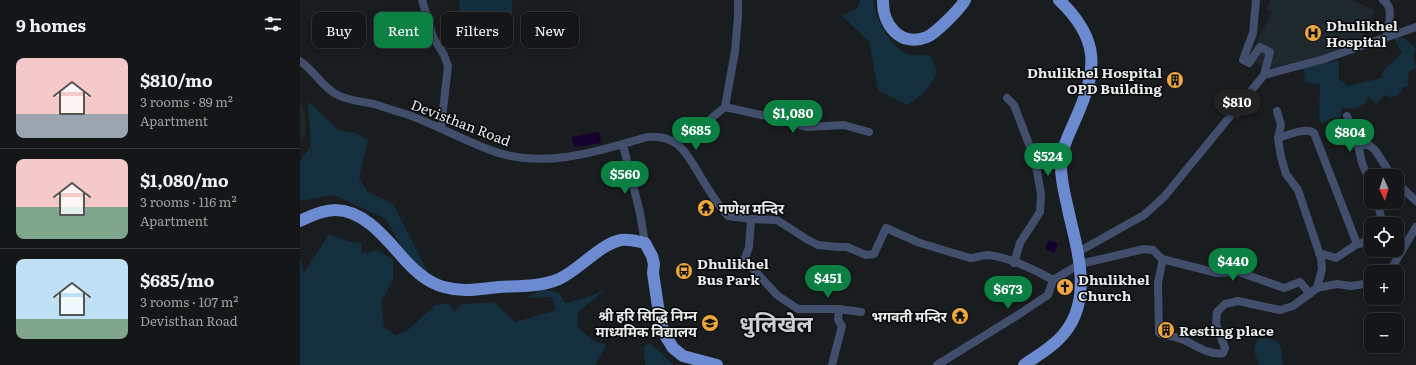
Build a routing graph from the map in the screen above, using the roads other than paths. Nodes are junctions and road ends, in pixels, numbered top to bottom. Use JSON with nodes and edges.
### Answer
{"nodes":[{"id":1,"x":422,"y":0,"type":"edge"},
{"id":2,"x":738,"y":0,"type":"edge"},
{"id":3,"x":884,"y":0,"type":"edge"},
{"id":4,"x":965,"y":0,"type":"edge"},
{"id":5,"x":1059,"y":0,"type":"edge"},
{"id":6,"x":1256,"y":0,"type":"edge"},
{"id":7,"x":1383,"y":0,"type":"edge"},
{"id":8,"x":1416,"y":27,"type":"edge"},
{"id":9,"x":1386,"y":36,"type":"junction"},
{"id":10,"x":300,"y":61,"type":"edge"},
{"id":11,"x":1264,"y":75,"type":"junction"},
{"id":12,"x":1007,"y":98,"type":"dead end"},
{"id":13,"x":724,"y":107,"type":"junction"},
{"id":14,"x":1277,"y":110,"type":"dead end"},
{"id":15,"x":1347,"y":116,"type":"dead end"},
{"id":16,"x":441,"y":128,"type":"junction"},
{"id":17,"x":869,"y":132,"type":"dead end"},
{"id":18,"x":1278,"y":138,"type":"junction"},
{"id":19,"x":674,"y":141,"type":"junction"},
{"id":20,"x":623,"y":145,"type":"junction"},
{"id":21,"x":1358,"y":145,"type":"junction"},
{"id":22,"x":1365,"y":169,"type":"edge"},
{"id":23,"x":1387,"y":169,"type":"edge"},
{"id":24,"x":1404,"y":190,"type":"edge"},
{"id":25,"x":1416,"y":201,"type":"edge"},
{"id":26,"x":751,"y":219,"type":"junction"},
{"id":27,"x":300,"y":221,"type":"edge"},
{"id":28,"x":1416,"y":227,"type":"edge"},
{"id":29,"x":645,"y":242,"type":"junction"},
{"id":30,"x":1364,"y":242,"type":"edge"},
{"id":31,"x":1356,"y":244,"type":"junction"},
{"id":32,"x":1078,"y":252,"type":"junction"},
{"id":33,"x":1319,"y":253,"type":"junction"},
{"id":34,"x":1162,"y":259,"type":"junction"},
{"id":35,"x":1014,"y":263,"type":"junction"},
{"id":36,"x":1080,"y":264,"type":"junction"},
{"id":37,"x":1393,"y":265,"type":"edge"},
{"id":38,"x":1053,"y":280,"type":"junction"},
{"id":39,"x":1364,"y":284,"type":"edge"},
{"id":40,"x":1317,"y":288,"type":"junction"},
{"id":41,"x":1310,"y":294,"type":"junction"},
{"id":42,"x":839,"y":309,"type":"junction"},
{"id":43,"x":861,"y":312,"type":"dead end"},
{"id":44,"x":717,"y":365,"type":"edge"},
{"id":45,"x":832,"y":365,"type":"edge"},
{"id":46,"x":937,"y":365,"type":"edge"},
{"id":47,"x":1024,"y":365,"type":"edge"}],
"edges":[{"from":1,"to":16,"type":"street"},
{"from":2,"to":13,"type":"street"},
{"from":3,"to":4,"type":"highway"},
{"from":5,"to":32,"type":"highway"},
{"from":6,"to":11,"type":"street"},
{"from":7,"to":9,"type":"street"},
{"from":8,"to":9,"type":"street"},
{"from":9,"to":11,"type":"street"},
{"from":10,"to":16,"type":"street","name":"Devisthan Road"},
{"from":11,"to":32,"type":"street"},
{"from":12,"to":35,"type":"street"},
{"from":13,"to":17,"type":"street"},
{"from":13,"to":19,"type":"street"},
{"from":14,"to":18,"type":"street"},
{"from":15,"to":21,"type":"street"},
{"from":16,"to":20,"type":"street","name":"Devisthan Road"},
{"from":18,"to":31,"type":"street"},
{"from":18,"to":33,"type":"street"},
{"from":19,"to":20,"type":"street","name":"Devisthan Road"},
{"from":19,"to":26,"type":"street"},
{"from":20,"to":29,"type":"street"},
{"from":21,"to":22,"type":"street"},
{"from":21,"to":23,"type":"street"},
{"from":24,"to":25,"type":"street"},
{"from":26,"to":35,"type":"street"},
{"from":26,"to":42,"type":"street"},
{"from":27,"to":29,"type":"highway"},
{"from":28,"to":37,"type":"street"},
{"from":29,"to":44,"type":"highway"},
{"from":30,"to":31,"type":"street"},
{"from":31,"to":33,"type":"street"},
{"from":32,"to":36,"type":"highway"},
{"from":33,"to":40,"type":"street"},
{"from":34,"to":36,"type":"street"},
{"from":34,"to":41,"type":"street"},
{"from":34,"to":41,"type":"street"},
{"from":35,"to":38,"type":"street"},
{"from":36,"to":38,"type":"street"},
{"from":36,"to":47,"type":"highway"},
{"from":38,"to":46,"type":"street"},
{"from":39,"to":40,"type":"street"},
{"from":40,"to":41,"type":"street"},
{"from":42,"to":43,"type":"street"},
{"from":42,"to":45,"type":"street"}]}
